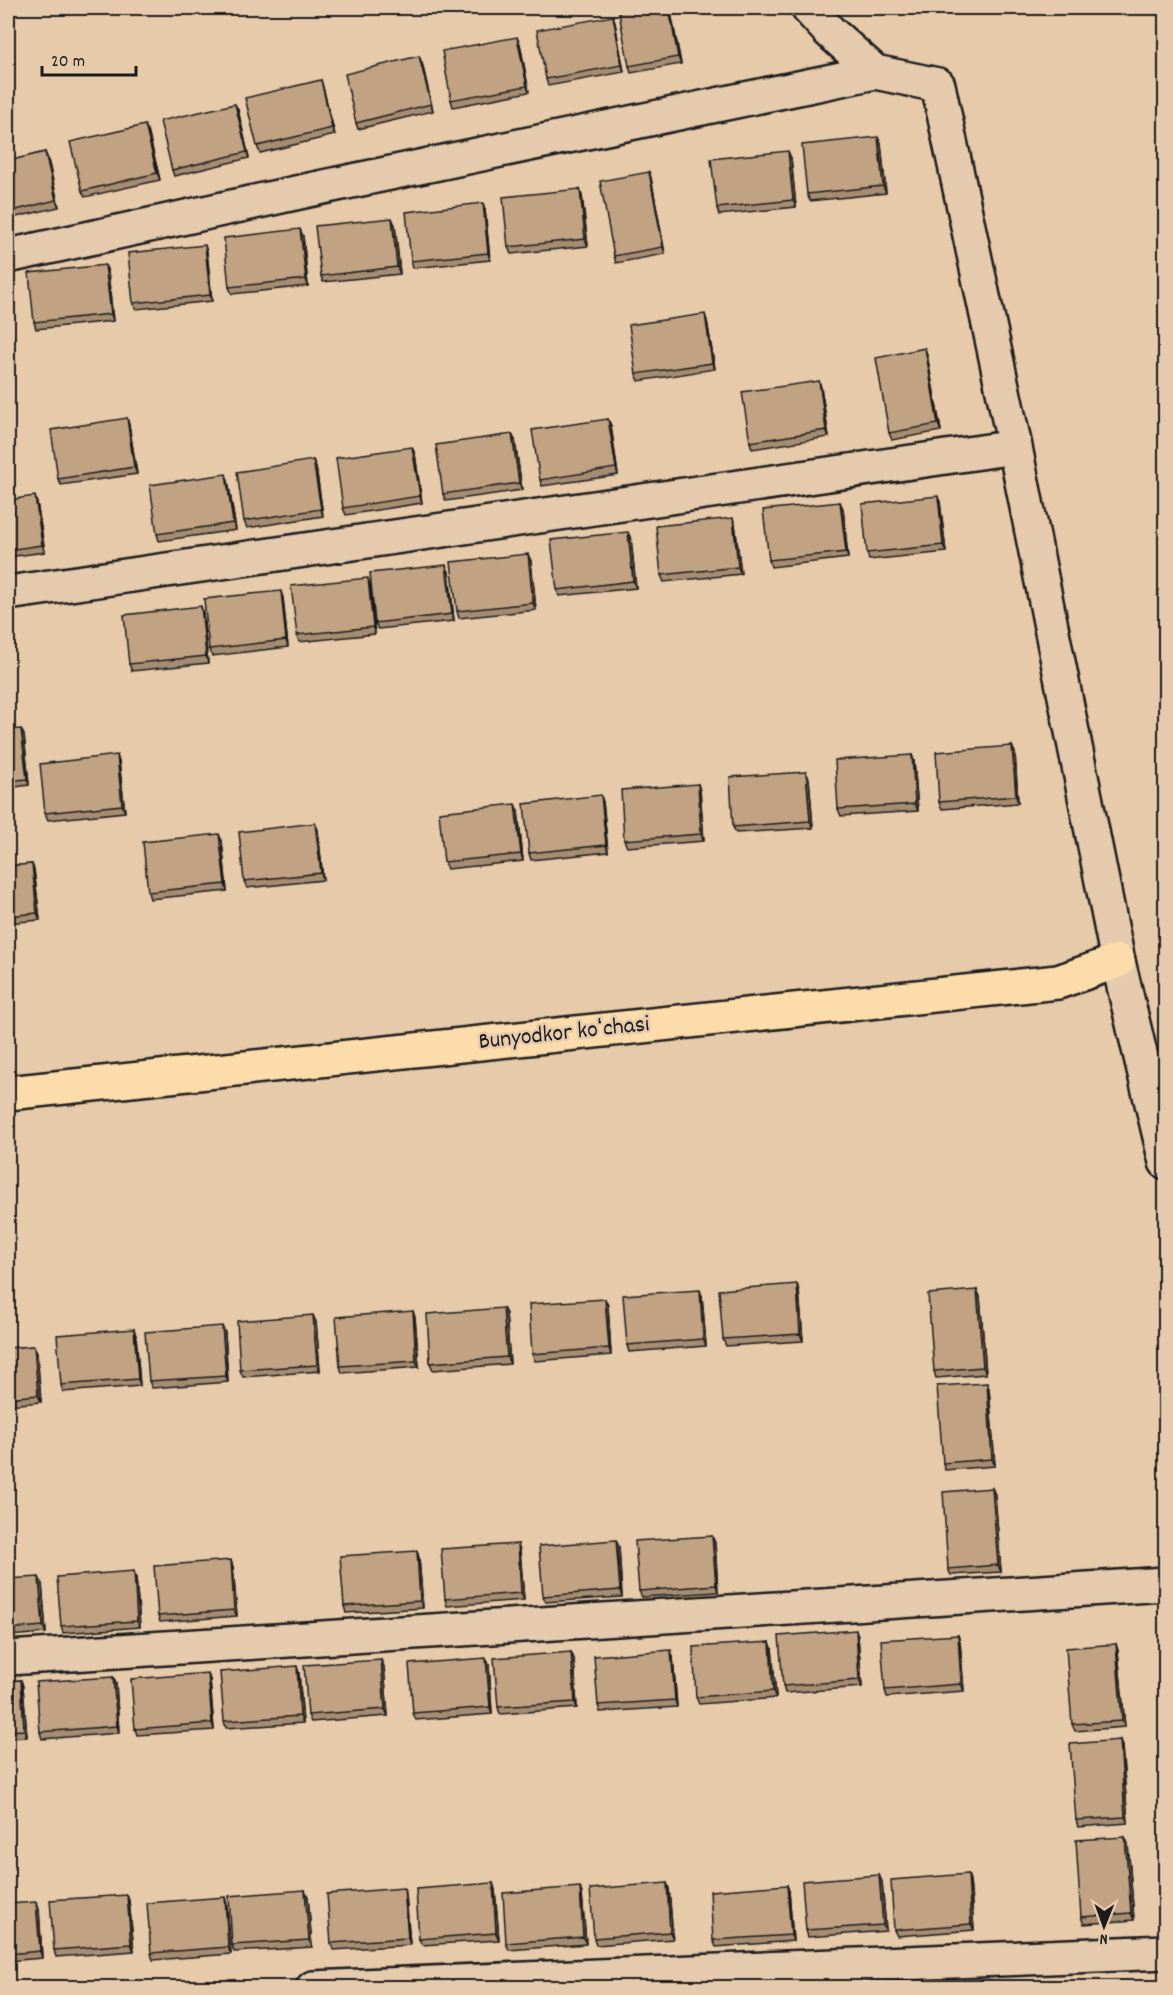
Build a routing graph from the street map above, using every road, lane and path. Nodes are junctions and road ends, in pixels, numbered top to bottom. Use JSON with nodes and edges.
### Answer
{"nodes":[{"id":1,"x":808,"y":8,"type":"edge"},
{"id":2,"x":875,"y":72,"type":"junction"},
{"id":3,"x":8,"y":256,"type":"edge"},
{"id":4,"x":1015,"y":447,"type":"junction"},
{"id":5,"x":8,"y":593,"type":"edge"},
{"id":6,"x":1118,"y":961,"type":"junction"},
{"id":7,"x":8,"y":1093,"type":"edge"},
{"id":8,"x":1166,"y":1162,"type":"edge"},
{"id":9,"x":1166,"y":1584,"type":"edge"},
{"id":10,"x":8,"y":1658,"type":"edge"},
{"id":11,"x":1166,"y":1952,"type":"edge"},
{"id":12,"x":313,"y":1988,"type":"edge"}],
"edges":[{"from":1,"to":2,"type":"street"},
{"from":2,"to":3,"type":"street"},
{"from":2,"to":4,"type":"street"},
{"from":4,"to":5,"type":"street"},
{"from":4,"to":6,"type":"street"},
{"from":6,"to":7,"type":"main road","name":"Bunyodkor koʻchasi"},
{"from":6,"to":8,"type":"street"},
{"from":9,"to":10,"type":"street"},
{"from":11,"to":12,"type":"street"}]}
